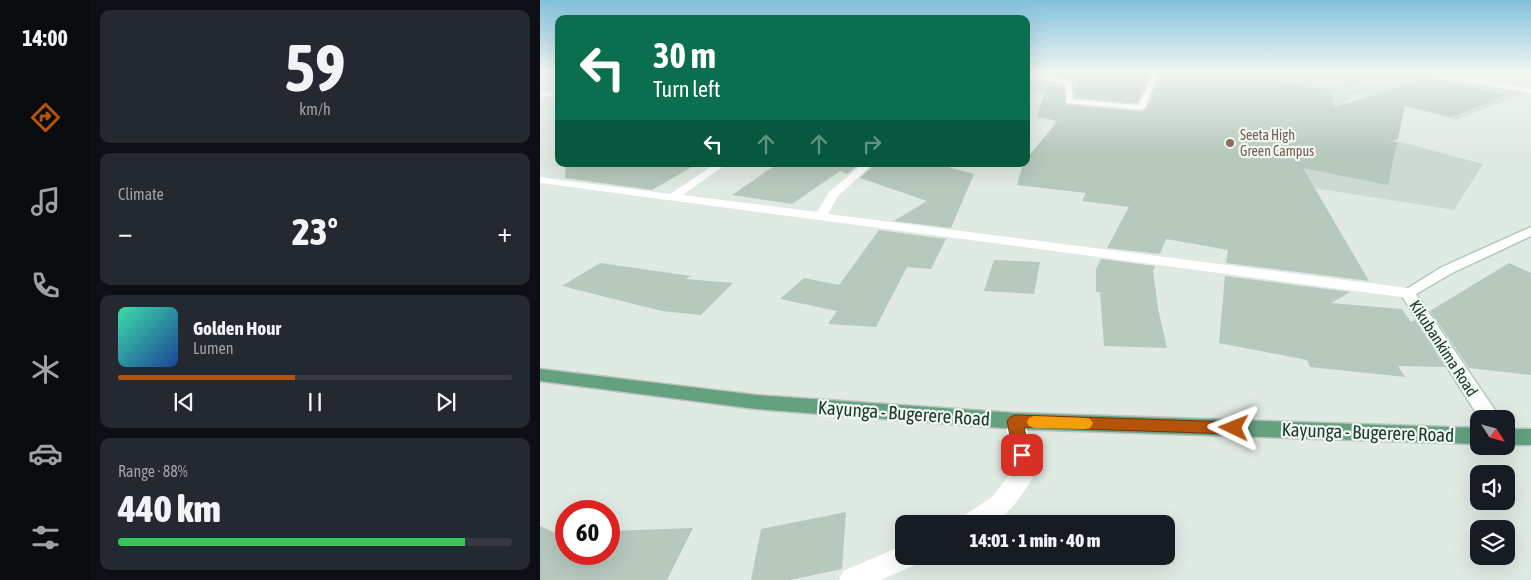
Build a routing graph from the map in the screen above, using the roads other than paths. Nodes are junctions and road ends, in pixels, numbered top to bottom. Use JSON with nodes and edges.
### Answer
{"nodes":[{"id":1,"x":1069,"y":100,"type":"edge"},
{"id":2,"x":1144,"y":100,"type":"edge"},
{"id":3,"x":717,"y":167,"type":"edge"},
{"id":4,"x":864,"y":167,"type":"edge"},
{"id":5,"x":540,"y":180,"type":"edge"},
{"id":6,"x":673,"y":197,"type":"junction"},
{"id":7,"x":820,"y":217,"type":"junction"},
{"id":8,"x":1531,"y":231,"type":"edge"},
{"id":9,"x":1408,"y":293,"type":"junction"},
{"id":10,"x":540,"y":375,"type":"edge"},
{"id":11,"x":1485,"y":410,"type":"edge"},
{"id":12,"x":1015,"y":421,"type":"junction"},
{"id":13,"x":1470,"y":436,"type":"edge"},
{"id":14,"x":1515,"y":437,"type":"edge"},
{"id":15,"x":1531,"y":437,"type":"edge"},
{"id":16,"x":984,"y":515,"type":"edge"},
{"id":17,"x":895,"y":561,"type":"edge"},
{"id":18,"x":852,"y":580,"type":"edge"}],
"edges":[{"from":1,"to":2,"type":"lane"},
{"from":3,"to":6,"type":"street"},
{"from":4,"to":7,"type":"street"},
{"from":5,"to":6,"type":"street"},
{"from":6,"to":7,"type":"street"},
{"from":7,"to":9,"type":"street"},
{"from":8,"to":9,"type":"street","name":"Kikubankima Road"},
{"from":9,"to":11,"type":"street","name":"Kikubankima Road"},
{"from":10,"to":12,"type":"main road","name":"Kayunga - Bugerere Road"},
{"from":12,"to":13,"type":"main road","name":"Kayunga - Bugerere Road"},
{"from":12,"to":16,"type":"street"},
{"from":14,"to":15,"type":"main road"},
{"from":17,"to":18,"type":"street"}]}
